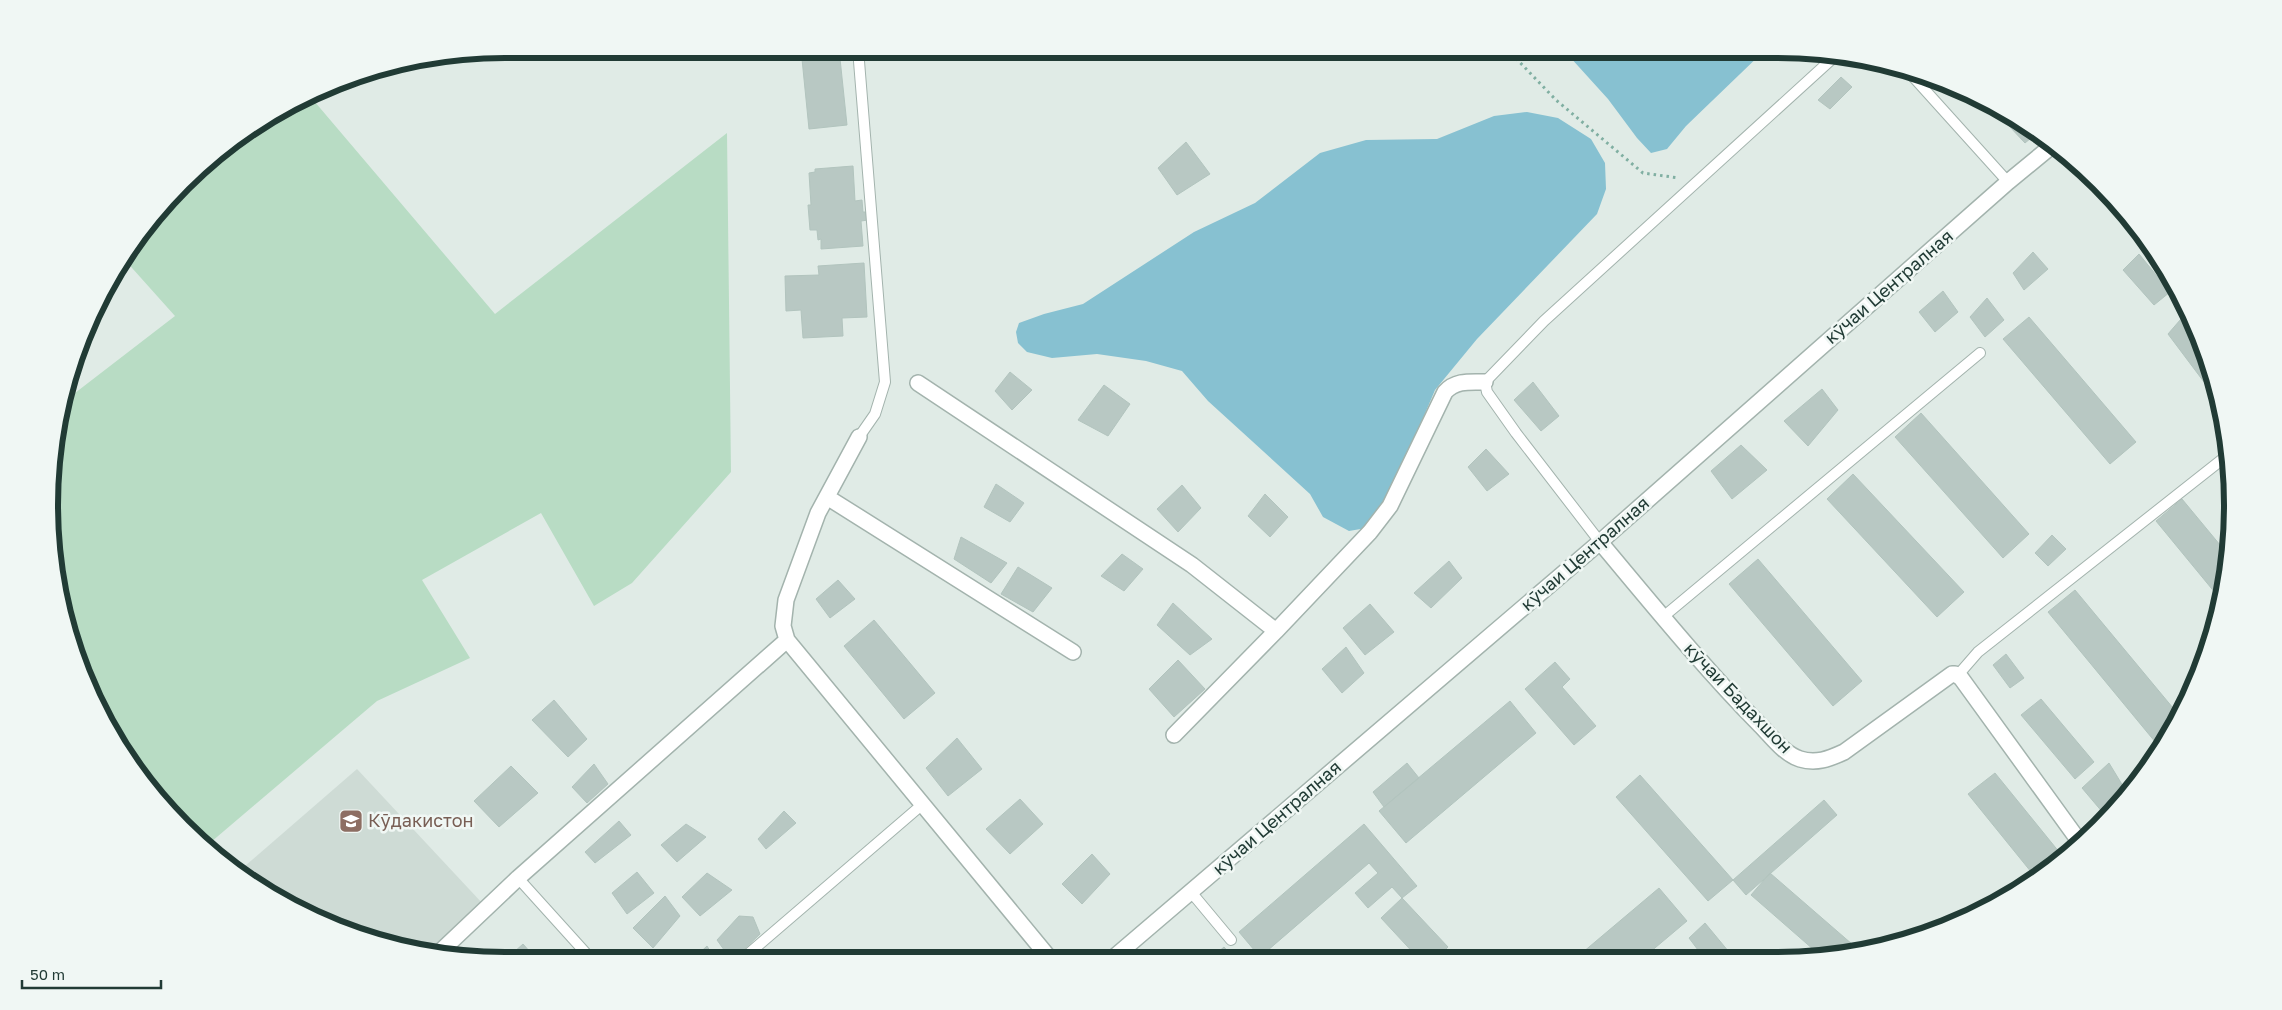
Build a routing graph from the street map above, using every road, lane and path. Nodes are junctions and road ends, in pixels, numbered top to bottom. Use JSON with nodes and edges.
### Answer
{"nodes":[{"id":1,"x":859,"y":58,"type":"edge"},
{"id":2,"x":1516,"y":58,"type":"edge"},
{"id":3,"x":1830,"y":61,"type":"edge"},
{"id":4,"x":1914,"y":79,"type":"edge"},
{"id":5,"x":2048,"y":149,"type":"edge"},
{"id":6,"x":1705,"y":176,"type":"junction"},
{"id":7,"x":2008,"y":182,"type":"junction"},
{"id":8,"x":1980,"y":353,"type":"dead end"},
{"id":9,"x":1485,"y":382,"type":"junction"},
{"id":10,"x":918,"y":383,"type":"dead end"},
{"id":11,"x":859,"y":436,"type":"joint"},
{"id":12,"x":2222,"y":459,"type":"edge"},
{"id":13,"x":827,"y":497,"type":"junction"},
{"id":14,"x":1600,"y":542,"type":"junction"},
{"id":15,"x":1663,"y":617,"type":"junction"},
{"id":16,"x":1276,"y":631,"type":"junction"},
{"id":17,"x":787,"y":640,"type":"junction"},
{"id":18,"x":1073,"y":652,"type":"dead end"},
{"id":19,"x":1958,"y":675,"type":"junction"},
{"id":20,"x":1174,"y":735,"type":"dead end"},
{"id":21,"x":924,"y":804,"type":"junction"},
{"id":22,"x":2076,"y":837,"type":"edge"},
{"id":23,"x":518,"y":878,"type":"junction"},
{"id":24,"x":1191,"y":892,"type":"junction"},
{"id":25,"x":1231,"y":940,"type":"dead end"},
{"id":26,"x":444,"y":948,"type":"edge"},
{"id":27,"x":585,"y":952,"type":"edge"},
{"id":28,"x":749,"y":952,"type":"edge"},
{"id":29,"x":1044,"y":952,"type":"edge"},
{"id":30,"x":1121,"y":952,"type":"edge"}],
"edges":[{"from":1,"to":11,"type":"lane"},
{"from":2,"to":6,"type":"path"},
{"from":3,"to":6,"type":"lane"},
{"from":4,"to":7,"type":"lane"},
{"from":5,"to":7,"type":"street","name":"кӯчаи Централная"},
{"from":6,"to":9,"type":"lane"},
{"from":7,"to":14,"type":"street","name":"кӯчаи Централная"},
{"from":8,"to":15,"type":"lane"},
{"from":9,"to":14,"type":"lane"},
{"from":9,"to":16,"type":"street"},
{"from":10,"to":16,"type":"street"},
{"from":11,"to":13,"type":"street"},
{"from":12,"to":19,"type":"lane"},
{"from":13,"to":17,"type":"street"},
{"from":13,"to":18,"type":"street"},
{"from":14,"to":15,"type":"street","name":"кӯчаи Бадахшон"},
{"from":14,"to":24,"type":"street","name":"кӯчаи Централная"},
{"from":15,"to":19,"type":"street","name":"кӯчаи Бадахшон"},
{"from":16,"to":20,"type":"street"},
{"from":17,"to":21,"type":"street"},
{"from":17,"to":23,"type":"street"},
{"from":19,"to":22,"type":"street"},
{"from":21,"to":28,"type":"lane"},
{"from":21,"to":29,"type":"street"},
{"from":23,"to":26,"type":"street"},
{"from":23,"to":27,"type":"lane"},
{"from":24,"to":25,"type":"lane"},
{"from":24,"to":30,"type":"street","name":"кӯчаи Централная"}]}
